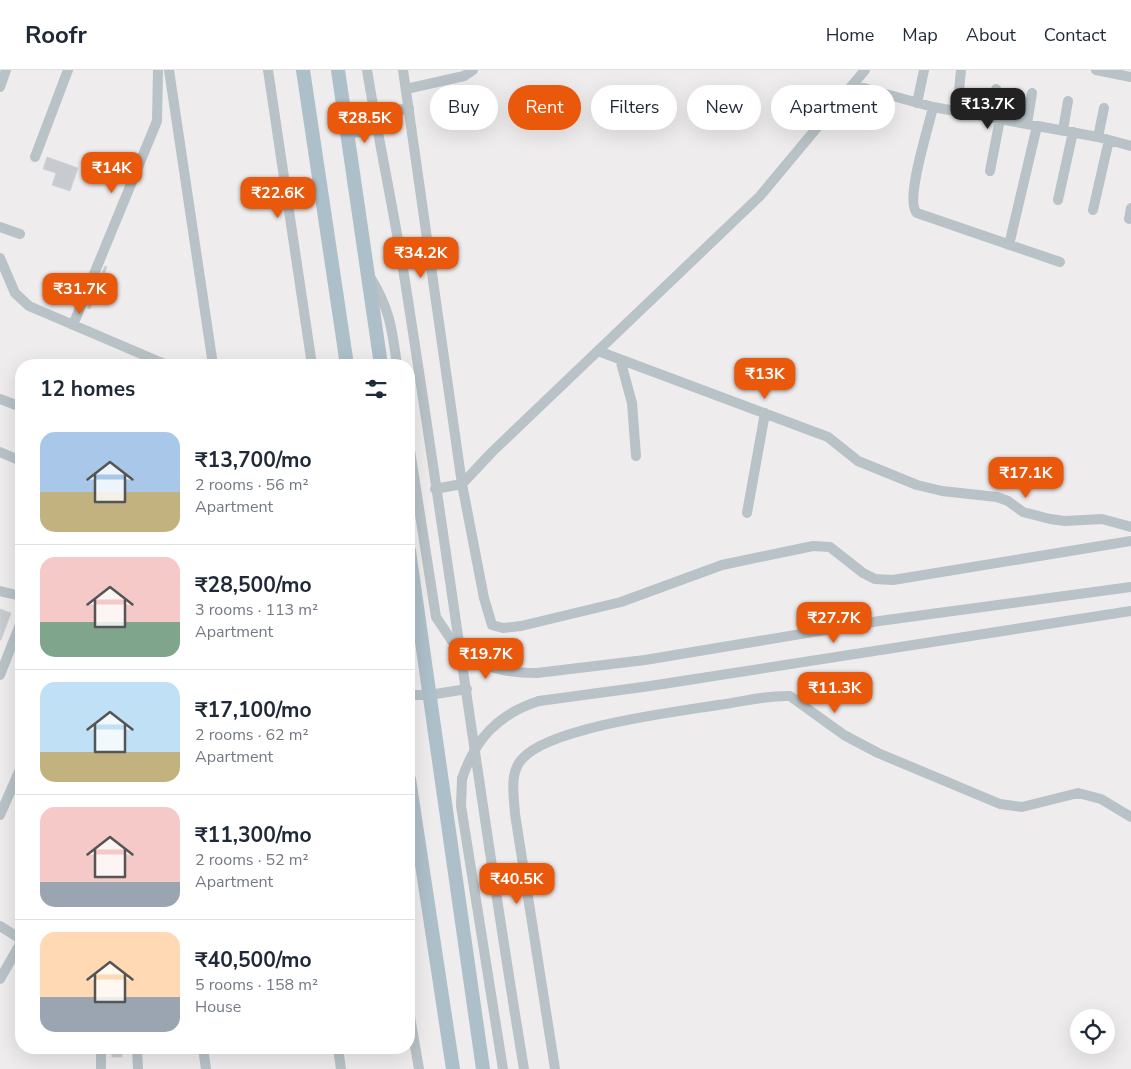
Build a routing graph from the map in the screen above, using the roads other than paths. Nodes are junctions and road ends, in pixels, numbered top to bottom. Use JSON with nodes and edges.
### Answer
{"nodes":[{"id":1,"x":6,"y":70,"type":"edge"},
{"id":2,"x":68,"y":70,"type":"edge"},
{"id":3,"x":158,"y":70,"type":"edge"},
{"id":4,"x":169,"y":70,"type":"edge"},
{"id":5,"x":268,"y":70,"type":"edge"},
{"id":6,"x":302,"y":70,"type":"edge"},
{"id":7,"x":338,"y":70,"type":"edge"},
{"id":8,"x":366,"y":70,"type":"edge"},
{"id":9,"x":403,"y":70,"type":"edge"},
{"id":10,"x":473,"y":70,"type":"edge"},
{"id":11,"x":865,"y":70,"type":"edge"},
{"id":12,"x":924,"y":70,"type":"edge"},
{"id":13,"x":961,"y":70,"type":"edge"},
{"id":14,"x":1096,"y":70,"type":"edge"},
{"id":15,"x":1131,"y":77,"type":"edge"},
{"id":16,"x":854,"y":85,"type":"edge"},
{"id":17,"x":0,"y":87,"type":"edge"},
{"id":18,"x":406,"y":89,"type":"junction"},
{"id":19,"x":996,"y":89,"type":"dead end"},
{"id":20,"x":1032,"y":93,"type":"dead end"},
{"id":21,"x":895,"y":97,"type":"edge"},
{"id":22,"x":1068,"y":102,"type":"dead end"},
{"id":23,"x":917,"y":103,"type":"junction"},
{"id":24,"x":409,"y":108,"type":"junction"},
{"id":25,"x":934,"y":108,"type":"junction"},
{"id":26,"x":1104,"y":108,"type":"dead end"},
{"id":27,"x":957,"y":112,"type":"junction"},
{"id":28,"x":376,"y":114,"type":"junction"},
{"id":29,"x":996,"y":118,"type":"junction"},
{"id":30,"x":1032,"y":125,"type":"junction"},
{"id":31,"x":378,"y":129,"type":"junction"},
{"id":32,"x":816,"y":130,"type":"edge"},
{"id":33,"x":1068,"y":131,"type":"junction"},
{"id":34,"x":347,"y":134,"type":"junction"},
{"id":35,"x":1098,"y":137,"type":"junction"},
{"id":36,"x":1109,"y":140,"type":"junction"},
{"id":37,"x":1131,"y":146,"type":"edge"},
{"id":38,"x":35,"y":157,"type":"dead end"},
{"id":39,"x":990,"y":171,"type":"dead end"},
{"id":40,"x":1058,"y":200,"type":"dead end"},
{"id":41,"x":1131,"y":208,"type":"edge"},
{"id":42,"x":1093,"y":210,"type":"dead end"},
{"id":43,"x":1128,"y":219,"type":"dead end"},
{"id":44,"x":0,"y":227,"type":"edge"},
{"id":45,"x":20,"y":234,"type":"dead end"},
{"id":46,"x":1009,"y":245,"type":"junction"},
{"id":47,"x":0,"y":258,"type":"edge"},
{"id":48,"x":1060,"y":262,"type":"dead end"},
{"id":49,"x":368,"y":274,"type":"junction"},
{"id":50,"x":73,"y":326,"type":"junction"},
{"id":51,"x":598,"y":351,"type":"junction"},
{"id":52,"x":152,"y":359,"type":"edge"},
{"id":53,"x":213,"y":359,"type":"edge"},
{"id":54,"x":311,"y":359,"type":"edge"},
{"id":55,"x":345,"y":359,"type":"edge"},
{"id":56,"x":380,"y":359,"type":"edge"},
{"id":57,"x":396,"y":359,"type":"edge"},
{"id":58,"x":620,"y":359,"type":"junction"},
{"id":59,"x":0,"y":399,"type":"edge"},
{"id":60,"x":15,"y":405,"type":"edge"},
{"id":61,"x":765,"y":414,"type":"junction"},
{"id":62,"x":0,"y":452,"type":"edge"},
{"id":63,"x":636,"y":456,"type":"dead end"},
{"id":64,"x":15,"y":458,"type":"edge"},
{"id":65,"x":415,"y":482,"type":"edge"},
{"id":66,"x":462,"y":484,"type":"junction"},
{"id":67,"x":435,"y":489,"type":"junction"},
{"id":68,"x":748,"y":513,"type":"dead end"},
{"id":69,"x":1131,"y":527,"type":"edge"},
{"id":70,"x":1131,"y":541,"type":"edge"},
{"id":71,"x":1131,"y":587,"type":"edge"},
{"id":72,"x":0,"y":591,"type":"edge"},
{"id":73,"x":415,"y":592,"type":"edge"},
{"id":74,"x":15,"y":595,"type":"edge"},
{"id":75,"x":1131,"y":611,"type":"edge"},
{"id":76,"x":15,"y":637,"type":"edge"},
{"id":77,"x":461,"y":649,"type":"junction"},
{"id":78,"x":0,"y":675,"type":"edge"},
{"id":79,"x":467,"y":689,"type":"junction"},
{"id":80,"x":430,"y":694,"type":"junction"},
{"id":81,"x":415,"y":695,"type":"edge"},
{"id":82,"x":15,"y":781,"type":"edge"},
{"id":83,"x":0,"y":815,"type":"edge"},
{"id":84,"x":1131,"y":817,"type":"edge"},
{"id":85,"x":415,"y":819,"type":"edge"},
{"id":86,"x":0,"y":927,"type":"edge"},
{"id":87,"x":15,"y":936,"type":"edge"},
{"id":88,"x":15,"y":953,"type":"edge"},
{"id":89,"x":0,"y":979,"type":"edge"},
{"id":90,"x":415,"y":1050,"type":"edge"},
{"id":91,"x":101,"y":1054,"type":"edge"},
{"id":92,"x":137,"y":1054,"type":"edge"},
{"id":93,"x":204,"y":1054,"type":"edge"},
{"id":94,"x":339,"y":1054,"type":"edge"},
{"id":95,"x":101,"y":1069,"type":"edge"},
{"id":96,"x":138,"y":1069,"type":"edge"},
{"id":97,"x":206,"y":1069,"type":"edge"},
{"id":98,"x":341,"y":1069,"type":"edge"},
{"id":99,"x":418,"y":1069,"type":"edge"},
{"id":100,"x":453,"y":1069,"type":"edge"},
{"id":101,"x":483,"y":1069,"type":"edge"},
{"id":102,"x":503,"y":1069,"type":"edge"},
{"id":103,"x":524,"y":1069,"type":"edge"},
{"id":104,"x":556,"y":1069,"type":"edge"}],
"edges":[{"from":1,"to":17,"type":"street"},
{"from":2,"to":38,"type":"street"},
{"from":3,"to":50,"type":"street"},
{"from":4,"to":53,"type":"street"},
{"from":5,"to":54,"type":"street"},
{"from":6,"to":55,"type":"main road"},
{"from":7,"to":34,"type":"main road"},
{"from":8,"to":28,"type":"street"},
{"from":9,"to":18,"type":"street"},
{"from":10,"to":18,"type":"street"},
{"from":11,"to":16,"type":"street"},
{"from":12,"to":23,"type":"street"},
{"from":13,"to":27,"type":"street"},
{"from":14,"to":15,"type":"street"},
{"from":18,"to":24,"type":"street"},
{"from":19,"to":29,"type":"street"},
{"from":20,"to":30,"type":"street"},
{"from":21,"to":23,"type":"street"},
{"from":22,"to":33,"type":"street"},
{"from":23,"to":25,"type":"street"},
{"from":24,"to":28,"type":"street"},
{"from":24,"to":66,"type":"street"},
{"from":25,"to":27,"type":"street"},
{"from":25,"to":46,"type":"street"},
{"from":26,"to":35,"type":"street"},
{"from":27,"to":29,"type":"street"},
{"from":28,"to":31,"type":"street"},
{"from":29,"to":30,"type":"street"},
{"from":29,"to":39,"type":"street"},
{"from":30,"to":33,"type":"street"},
{"from":30,"to":46,"type":"street"},
{"from":31,"to":34,"type":"street"},
{"from":31,"to":67,"type":"street"},
{"from":32,"to":51,"type":"street"},
{"from":33,"to":35,"type":"street"},
{"from":33,"to":40,"type":"street"},
{"from":34,"to":49,"type":"main road"},
{"from":35,"to":36,"type":"street"},
{"from":36,"to":37,"type":"street"},
{"from":36,"to":42,"type":"street"},
{"from":41,"to":43,"type":"street"},
{"from":44,"to":45,"type":"street"},
{"from":46,"to":48,"type":"street"},
{"from":47,"to":50,"type":"street"},
{"from":49,"to":56,"type":"main road"},
{"from":49,"to":57,"type":"street"},
{"from":50,"to":52,"type":"street"},
{"from":51,"to":58,"type":"street"},
{"from":51,"to":66,"type":"street"},
{"from":58,"to":61,"type":"street"},
{"from":58,"to":63,"type":"street"},
{"from":59,"to":60,"type":"street"},
{"from":61,"to":68,"type":"street"},
{"from":61,"to":69,"type":"street"},
{"from":62,"to":64,"type":"street"},
{"from":65,"to":77,"type":"street","bridge":true},
{"from":66,"to":67,"type":"street"},
{"from":66,"to":70,"type":"street"},
{"from":67,"to":77,"type":"street"},
{"from":71,"to":77,"type":"street","bridge":true},
{"from":72,"to":74,"type":"street"},
{"from":73,"to":80,"type":"main road"},
{"from":75,"to":102,"type":"street","bridge":true},
{"from":76,"to":78,"type":"street"},
{"from":77,"to":79,"type":"street"},
{"from":79,"to":80,"type":"street"},
{"from":79,"to":103,"type":"street"},
{"from":80,"to":81,"type":"street"},
{"from":80,"to":101,"type":"main road"},
{"from":82,"to":83,"type":"street"},
{"from":84,"to":104,"type":"street"},
{"from":85,"to":100,"type":"main road"},
{"from":86,"to":87,"type":"street"},
{"from":88,"to":89,"type":"street"},
{"from":90,"to":99,"type":"street"},
{"from":91,"to":95,"type":"street"},
{"from":92,"to":96,"type":"street"},
{"from":93,"to":97,"type":"street"},
{"from":94,"to":98,"type":"street"}]}
